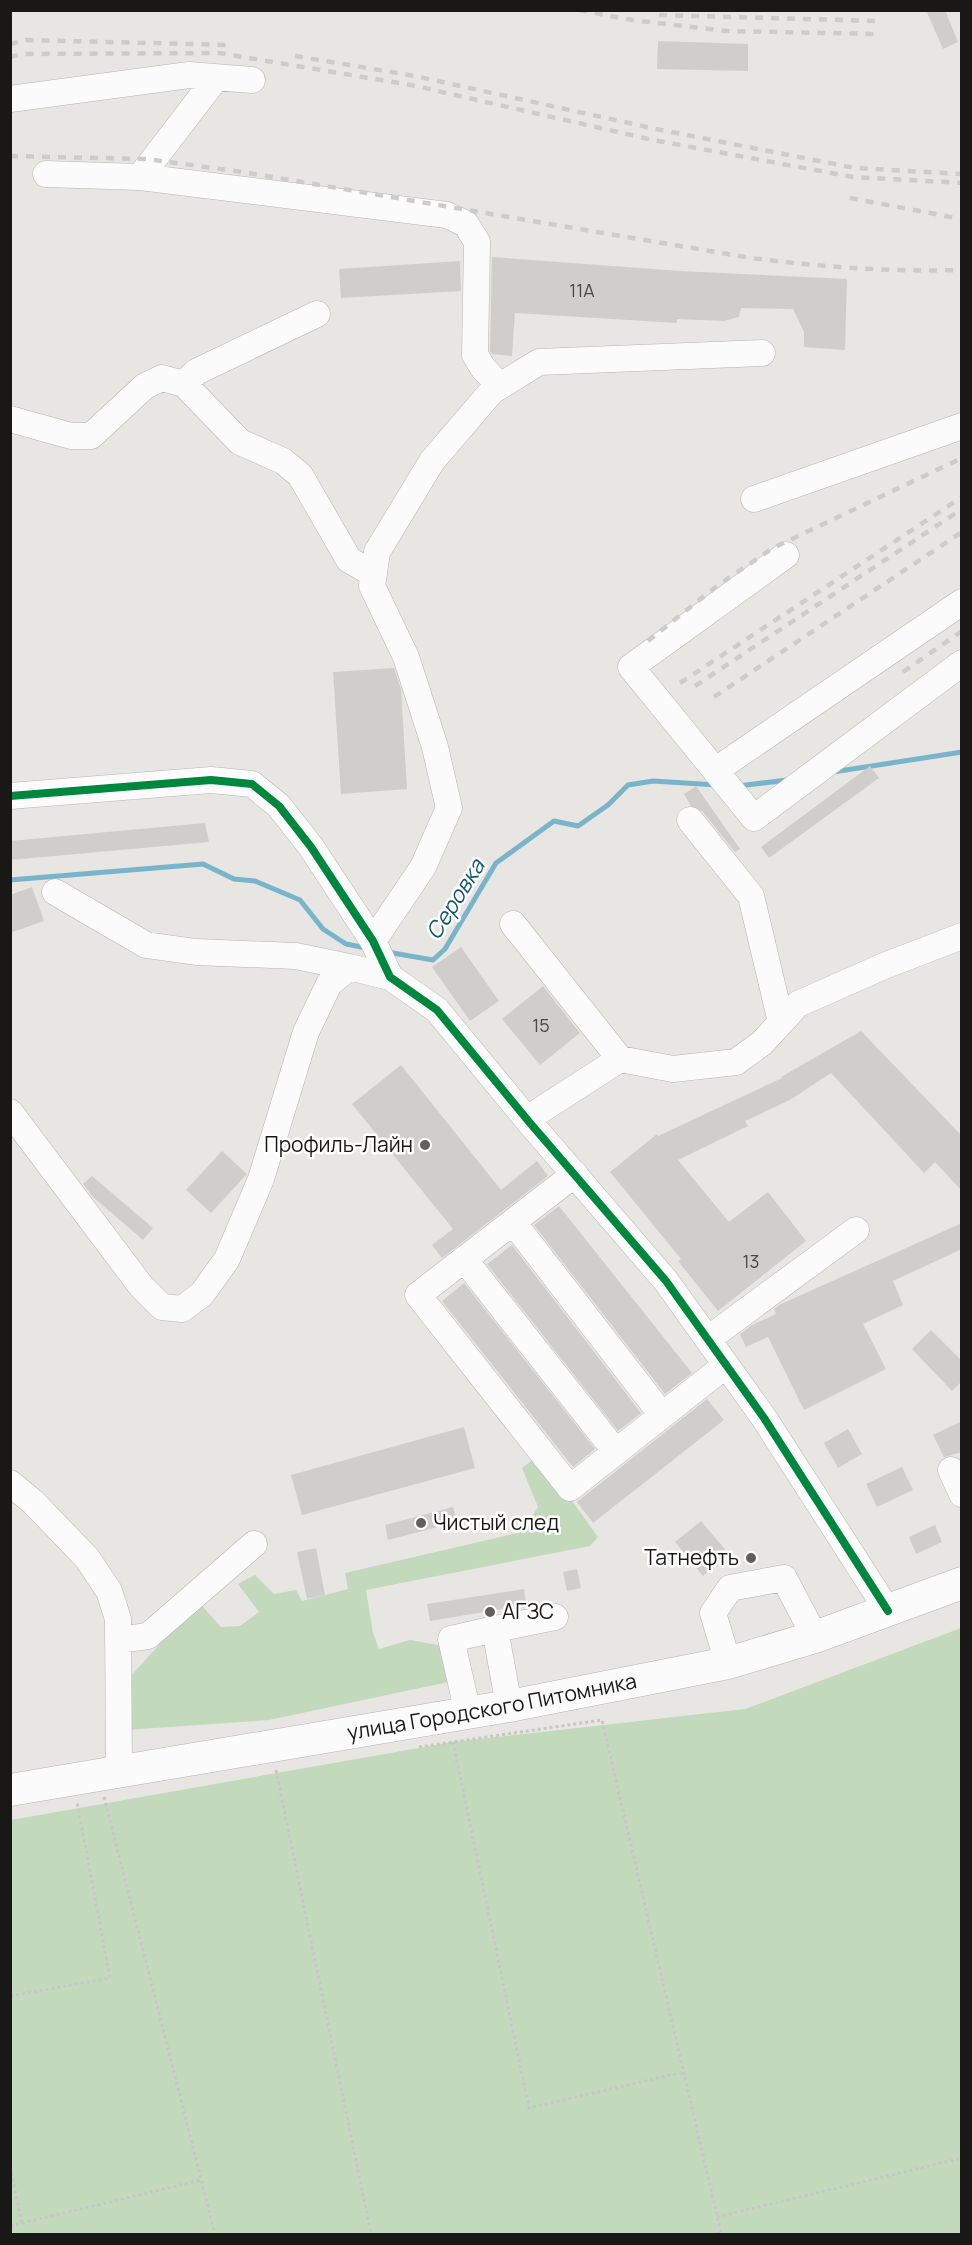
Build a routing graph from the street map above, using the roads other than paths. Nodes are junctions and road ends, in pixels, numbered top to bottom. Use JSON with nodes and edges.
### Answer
{"nodes":[{"id":1,"x":216,"y":78,"type":"junction"},
{"id":2,"x":252,"y":80,"type":"dead end"},
{"id":3,"x":10,"y":99,"type":"edge"},
{"id":4,"x":46,"y":174,"type":"dead end"},
{"id":5,"x":140,"y":177,"type":"junction"},
{"id":6,"x":317,"y":314,"type":"dead end"},
{"id":7,"x":762,"y":353,"type":"dead end"},
{"id":8,"x":184,"y":384,"type":"junction"},
{"id":9,"x":500,"y":386,"type":"junction"},
{"id":10,"x":10,"y":419,"type":"edge"},
{"id":11,"x":962,"y":426,"type":"edge"},
{"id":12,"x":754,"y":499,"type":"dead end"},
{"id":13,"x":786,"y":555,"type":"dead end"},
{"id":14,"x":374,"y":574,"type":"junction"},
{"id":15,"x":962,"y":602,"type":"edge"},
{"id":16,"x":962,"y":663,"type":"edge"},
{"id":17,"x":716,"y":770,"type":"junction"},
{"id":18,"x":10,"y":796,"type":"edge"},
{"id":19,"x":690,"y":820,"type":"dead end"},
{"id":20,"x":55,"y":892,"type":"dead end"},
{"id":21,"x":513,"y":924,"type":"dead end"},
{"id":22,"x":962,"y":936,"type":"edge"},
{"id":23,"x":373,"y":941,"type":"junction"},
{"id":24,"x":349,"y":967,"type":"junction"},
{"id":25,"x":390,"y":977,"type":"junction"},
{"id":26,"x":781,"y":1022,"type":"junction"},
{"id":27,"x":620,"y":1059,"type":"junction"},
{"id":28,"x":10,"y":1113,"type":"edge"},
{"id":29,"x":527,"y":1119,"type":"junction"},
{"id":30,"x":575,"y":1174,"type":"junction"},
{"id":31,"x":513,"y":1222,"type":"junction"},
{"id":32,"x":856,"y":1230,"type":"dead end"},
{"id":33,"x":464,"y":1259,"type":"junction"},
{"id":34,"x":708,"y":1339,"type":"junction"},
{"id":35,"x":726,"y":1365,"type":"junction"},
{"id":36,"x":662,"y":1415,"type":"junction"},
{"id":37,"x":616,"y":1452,"type":"junction"},
{"id":38,"x":951,"y":1470,"type":"dead end"},
{"id":39,"x":10,"y":1483,"type":"edge"},
{"id":40,"x":962,"y":1494,"type":"edge"},
{"id":41,"x":254,"y":1544,"type":"dead end"},
{"id":42,"x":962,"y":1583,"type":"edge"},
{"id":43,"x":888,"y":1611,"type":"junction"},
{"id":44,"x":555,"y":1617,"type":"dead end"},
{"id":45,"x":495,"y":1629,"type":"junction"},
{"id":46,"x":815,"y":1637,"type":"junction"},
{"id":47,"x":118,"y":1640,"type":"junction"},
{"id":48,"x":728,"y":1663,"type":"junction"},
{"id":49,"x":509,"y":1706,"type":"junction"},
{"id":50,"x":468,"y":1713,"type":"junction"},
{"id":51,"x":119,"y":1771,"type":"junction"},
{"id":52,"x":10,"y":1790,"type":"edge"}],
"edges":[{"from":1,"to":2,"type":"street"},
{"from":1,"to":3,"type":"street"},
{"from":1,"to":5,"type":"street"},
{"from":4,"to":5,"type":"street"},
{"from":5,"to":9,"type":"street"},
{"from":6,"to":8,"type":"street"},
{"from":7,"to":9,"type":"street"},
{"from":8,"to":10,"type":"street"},
{"from":8,"to":14,"type":"street"},
{"from":9,"to":14,"type":"street"},
{"from":11,"to":12,"type":"street"},
{"from":13,"to":17,"type":"street"},
{"from":14,"to":23,"type":"street"},
{"from":15,"to":17,"type":"street"},
{"from":16,"to":17,"type":"street"},
{"from":18,"to":23,"type":"street"},
{"from":19,"to":26,"type":"street"},
{"from":20,"to":24,"type":"street"},
{"from":21,"to":27,"type":"street"},
{"from":22,"to":26,"type":"street"},
{"from":23,"to":25,"type":"street"},
{"from":24,"to":25,"type":"street"},
{"from":24,"to":28,"type":"street"},
{"from":25,"to":29,"type":"street"},
{"from":26,"to":27,"type":"street"},
{"from":27,"to":29,"type":"street"},
{"from":29,"to":30,"type":"street"},
{"from":30,"to":31,"type":"street"},
{"from":30,"to":34,"type":"street"},
{"from":31,"to":33,"type":"street"},
{"from":31,"to":36,"type":"street"},
{"from":32,"to":34,"type":"street"},
{"from":33,"to":37,"type":"street"},
{"from":33,"to":37,"type":"street"},
{"from":34,"to":35,"type":"street"},
{"from":35,"to":36,"type":"street"},
{"from":35,"to":43,"type":"street"},
{"from":36,"to":37,"type":"street"},
{"from":38,"to":40,"type":"street"},
{"from":39,"to":47,"type":"street"},
{"from":41,"to":47,"type":"street"},
{"from":42,"to":43,"type":"main road","name":"улица Городского Питомника"},
{"from":43,"to":46,"type":"main road","name":"улица Городского Питомника"},
{"from":44,"to":45,"type":"street"},
{"from":45,"to":49,"type":"street"},
{"from":45,"to":50,"type":"street"},
{"from":46,"to":48,"type":"main road","name":"улица Городского Питомника"},
{"from":46,"to":48,"type":"street"},
{"from":47,"to":51,"type":"street"},
{"from":48,"to":49,"type":"main road","name":"улица Городского Питомника"},
{"from":49,"to":50,"type":"main road","name":"улица Городского Питомника"},
{"from":50,"to":51,"type":"main road","name":"улица Городского Питомника"},
{"from":51,"to":52,"type":"main road","name":"улица Городского Питомника"}]}
